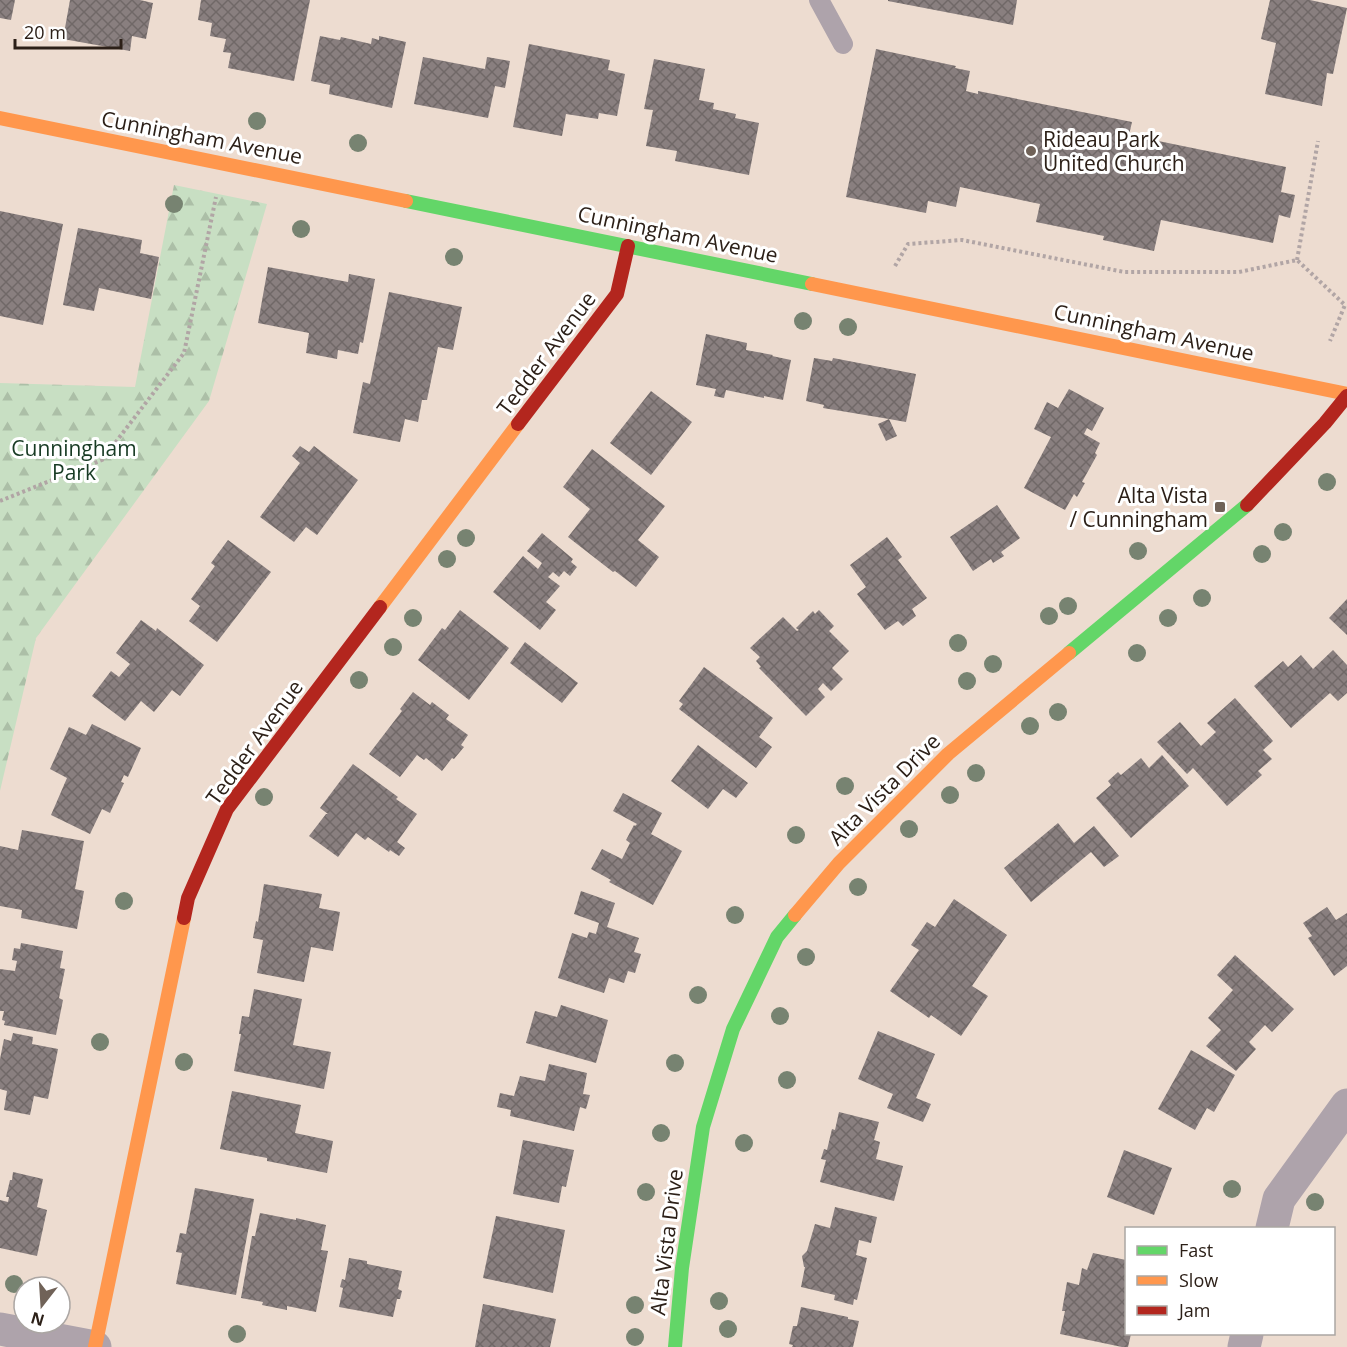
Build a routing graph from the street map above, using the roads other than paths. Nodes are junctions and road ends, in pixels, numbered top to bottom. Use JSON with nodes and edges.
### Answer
{"nodes":[{"id":1,"x":819,"y":0,"type":"edge"},
{"id":2,"x":843,"y":44,"type":"dead end"},
{"id":3,"x":0,"y":118,"type":"edge"},
{"id":4,"x":628,"y":246,"type":"junction"},
{"id":5,"x":1347,"y":395,"type":"edge"},
{"id":6,"x":1347,"y":1106,"type":"edge"},
{"id":7,"x":1272,"y":1227,"type":"edge"},
{"id":8,"x":0,"y":1329,"type":"edge"},
{"id":9,"x":95,"y":1347,"type":"edge"},
{"id":10,"x":675,"y":1347,"type":"edge"}],
"edges":[{"from":1,"to":2,"type":"lane"},
{"from":3,"to":4,"type":"street","name":"Cunningham Avenue"},
{"from":4,"to":5,"type":"street","name":"Cunningham Avenue"},
{"from":4,"to":9,"type":"street","name":"Tedder Avenue"},
{"from":5,"to":10,"type":"street","name":"Alta Vista Drive"},
{"from":6,"to":7,"type":"street"},
{"from":8,"to":9,"type":"street"}]}
